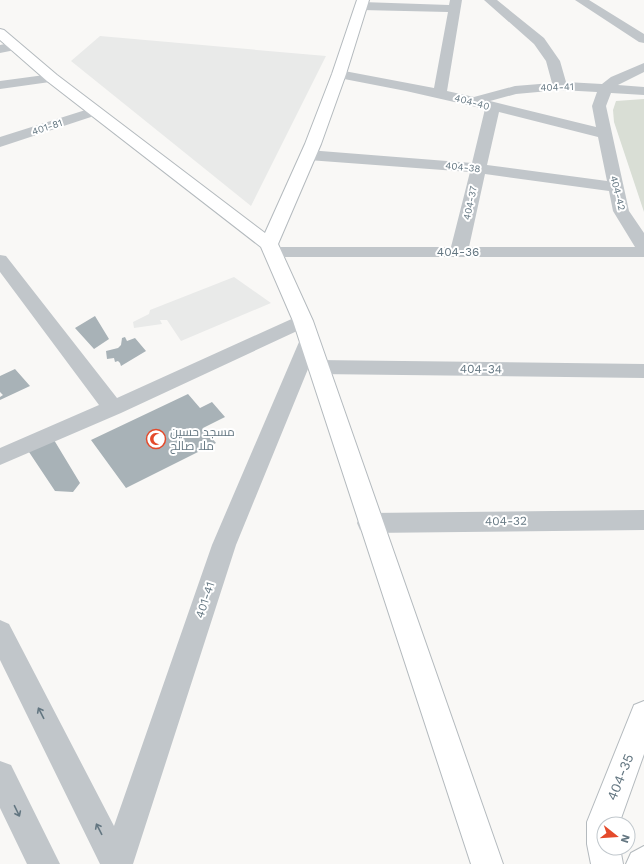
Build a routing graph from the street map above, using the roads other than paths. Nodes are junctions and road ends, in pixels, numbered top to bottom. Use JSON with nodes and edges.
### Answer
{"nodes":[{"id":1,"x":490,"y":0,"type":"edge"},
{"id":2,"x":581,"y":0,"type":"edge"},
{"id":3,"x":362,"y":3,"type":"edge"},
{"id":4,"x":455,"y":5,"type":"edge"},
{"id":5,"x":644,"y":39,"type":"edge"},
{"id":6,"x":5,"y":42,"type":"edge"},
{"id":7,"x":644,"y":67,"type":"edge"},
{"id":8,"x":339,"y":74,"type":"junction"},
{"id":9,"x":52,"y":78,"type":"junction"},
{"id":10,"x":0,"y":85,"type":"edge"},
{"id":11,"x":560,"y":86,"type":"junction"},
{"id":12,"x":605,"y":89,"type":"junction"},
{"id":13,"x":644,"y":91,"type":"edge"},
{"id":14,"x":440,"y":93,"type":"junction"},
{"id":15,"x":472,"y":102,"type":"junction"},
{"id":16,"x":493,"y":107,"type":"junction"},
{"id":17,"x":94,"y":111,"type":"junction"},
{"id":18,"x":605,"y":134,"type":"junction"},
{"id":19,"x":0,"y":142,"type":"edge"},
{"id":20,"x":308,"y":155,"type":"junction"},
{"id":21,"x":478,"y":169,"type":"junction"},
{"id":22,"x":616,"y":187,"type":"junction"},
{"id":23,"x":644,"y":247,"type":"edge"},
{"id":24,"x":271,"y":248,"type":"junction"},
{"id":25,"x":460,"y":252,"type":"junction"},
{"id":26,"x":644,"y":252,"type":"edge"},
{"id":27,"x":0,"y":260,"type":"edge"},
{"id":28,"x":306,"y":332,"type":"junction"},
{"id":29,"x":318,"y":367,"type":"junction"},
{"id":30,"x":644,"y":370,"type":"edge"},
{"id":31,"x":113,"y":408,"type":"junction"},
{"id":32,"x":0,"y":457,"type":"edge"},
{"id":33,"x":644,"y":520,"type":"edge"},
{"id":34,"x":369,"y":523,"type":"junction"},
{"id":35,"x":0,"y":632,"type":"edge"},
{"id":36,"x":644,"y":715,"type":"edge"},
{"id":37,"x":0,"y":776,"type":"edge"},
{"id":38,"x":44,"y":864,"type":"edge"},
{"id":39,"x":117,"y":864,"type":"edge"},
{"id":40,"x":487,"y":864,"type":"edge"},
{"id":41,"x":607,"y":864,"type":"edge"}],
"edges":[{"from":1,"to":11,"type":"street"},
{"from":2,"to":5,"type":"street"},
{"from":3,"to":4,"type":"street"},
{"from":3,"to":8,"type":"street"},
{"from":4,"to":14,"type":"street"},
{"from":6,"to":9,"type":"street"},
{"from":7,"to":12,"type":"street"},
{"from":8,"to":14,"type":"street","name":"404-40"},
{"from":8,"to":20,"type":"street"},
{"from":9,"to":10,"type":"street"},
{"from":9,"to":17,"type":"street"},
{"from":11,"to":12,"type":"street","name":"404-41"},
{"from":11,"to":15,"type":"street","name":"404-41"},
{"from":12,"to":13,"type":"street","name":"404-41"},
{"from":12,"to":18,"type":"street","name":"404-42"},
{"from":14,"to":15,"type":"street","name":"404-40"},
{"from":15,"to":16,"type":"street","name":"404-40"},
{"from":16,"to":18,"type":"street","name":"404-40"},
{"from":16,"to":21,"type":"street","name":"404-37"},
{"from":17,"to":19,"type":"street","name":"401-81"},
{"from":17,"to":24,"type":"street"},
{"from":18,"to":22,"type":"street","name":"404-42"},
{"from":20,"to":21,"type":"street","name":"404-38"},
{"from":20,"to":24,"type":"street"},
{"from":21,"to":22,"type":"street","name":"404-38"},
{"from":21,"to":25,"type":"street","name":"404-37"},
{"from":22,"to":23,"type":"street","name":"404-42"},
{"from":24,"to":25,"type":"street","name":"404-36"},
{"from":24,"to":28,"type":"street"},
{"from":25,"to":26,"type":"street","name":"404-36"},
{"from":27,"to":31,"type":"street"},
{"from":28,"to":29,"type":"street"},
{"from":28,"to":31,"type":"street"},
{"from":28,"to":39,"type":"street","name":"401-41"},
{"from":29,"to":30,"type":"street","name":"404-34"},
{"from":29,"to":34,"type":"street"},
{"from":31,"to":32,"type":"street"},
{"from":33,"to":34,"type":"street","name":"404-32"},
{"from":34,"to":40,"type":"street"},
{"from":39,"to":35,"type":"street","one_way":true},
{"from":36,"to":41,"type":"street","name":"404-35"},
{"from":37,"to":38,"type":"street","one_way":true}]}
